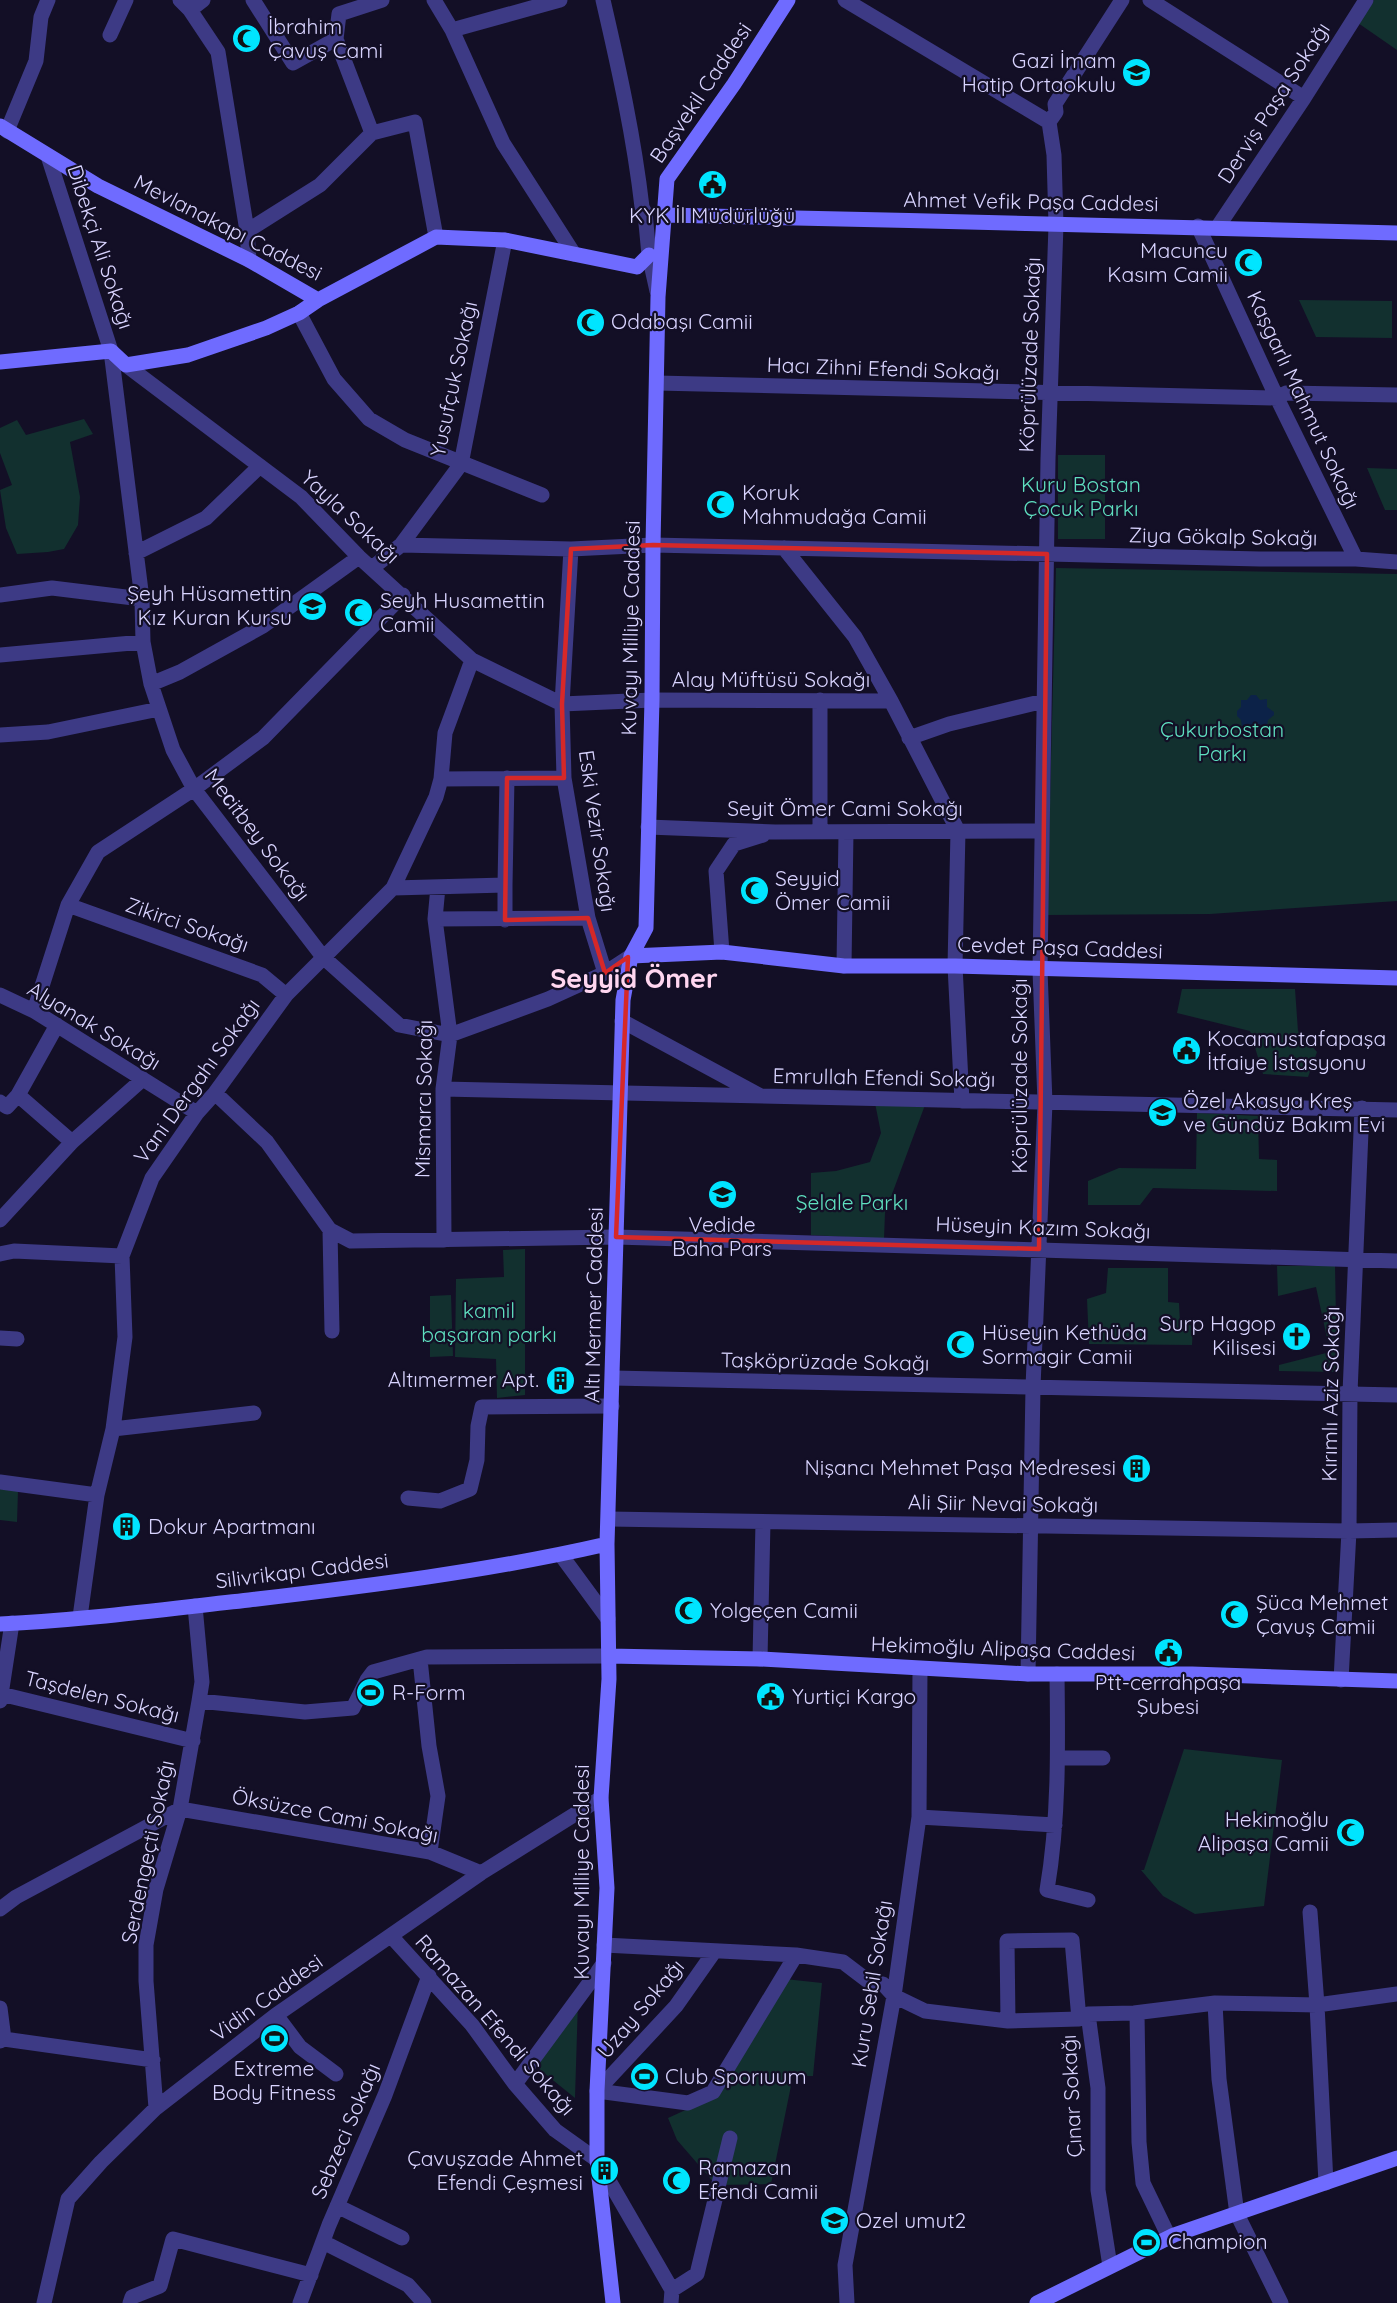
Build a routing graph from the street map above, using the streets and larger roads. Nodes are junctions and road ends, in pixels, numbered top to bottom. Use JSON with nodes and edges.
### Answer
{"nodes":[{"id":1,"x":48,"y":0,"type":"edge"},
{"id":2,"x":126,"y":0,"type":"edge"},
{"id":3,"x":203,"y":0,"type":"edge"},
{"id":4,"x":253,"y":0,"type":"edge"},
{"id":5,"x":382,"y":0,"type":"edge"},
{"id":6,"x":434,"y":0,"type":"edge"},
{"id":7,"x":560,"y":0,"type":"edge"},
{"id":8,"x":603,"y":0,"type":"edge"},
{"id":9,"x":788,"y":0,"type":"edge"},
{"id":10,"x":845,"y":0,"type":"edge"},
{"id":11,"x":1122,"y":0,"type":"edge"},
{"id":12,"x":1150,"y":0,"type":"edge"},
{"id":13,"x":1366,"y":0,"type":"edge"},
{"id":14,"x":185,"y":5,"type":"edge"},
{"id":15,"x":452,"y":30,"type":"junction"},
{"id":16,"x":110,"y":35,"type":"dead end"},
{"id":17,"x":336,"y":39,"type":"junction"},
{"id":18,"x":1304,"y":98,"type":"junction"},
{"id":19,"x":1048,"y":122,"type":"junction"},
{"id":20,"x":3,"y":128,"type":"edge"},
{"id":21,"x":372,"y":133,"type":"junction"},
{"id":22,"x":48,"y":156,"type":"junction"},
{"id":23,"x":645,"y":213,"type":"junction"},
{"id":24,"x":665,"y":214,"type":"junction"},
{"id":25,"x":1056,"y":225,"type":"junction"},
{"id":26,"x":1198,"y":226,"type":"junction"},
{"id":27,"x":1216,"y":228,"type":"junction"},
{"id":28,"x":247,"y":231,"type":"junction"},
{"id":29,"x":1397,"y":234,"type":"edge"},
{"id":30,"x":436,"y":237,"type":"junction"},
{"id":31,"x":505,"y":240,"type":"junction"},
{"id":32,"x":574,"y":254,"type":"junction"},
{"id":33,"x":649,"y":255,"type":"junction"},
{"id":34,"x":249,"y":260,"type":"junction"},
{"id":35,"x":658,"y":297,"type":"junction"},
{"id":36,"x":318,"y":300,"type":"junction"},
{"id":37,"x":299,"y":313,"type":"junction"},
{"id":38,"x":111,"y":351,"type":"junction"},
{"id":39,"x":0,"y":362,"type":"edge"},
{"id":40,"x":126,"y":365,"type":"junction"},
{"id":41,"x":657,"y":383,"type":"junction"},
{"id":42,"x":1050,"y":394,"type":"junction"},
{"id":43,"x":1397,"y":395,"type":"edge"},
{"id":44,"x":1281,"y":396,"type":"junction"},
{"id":45,"x":461,"y":464,"type":"junction"},
{"id":46,"x":260,"y":466,"type":"junction"},
{"id":47,"x":542,"y":495,"type":"dead end"},
{"id":48,"x":401,"y":545,"type":"junction"},
{"id":49,"x":652,"y":545,"type":"junction"},
{"id":50,"x":784,"y":548,"type":"junction"},
{"id":51,"x":571,"y":549,"type":"junction"},
{"id":52,"x":136,"y":553,"type":"junction"},
{"id":53,"x":1047,"y":554,"type":"junction"},
{"id":54,"x":360,"y":557,"type":"junction"},
{"id":55,"x":1356,"y":559,"type":"junction"},
{"id":56,"x":1397,"y":562,"type":"edge"},
{"id":57,"x":372,"y":568,"type":"junction"},
{"id":58,"x":0,"y":595,"type":"edge"},
{"id":59,"x":403,"y":595,"type":"junction"},
{"id":60,"x":142,"y":599,"type":"junction"},
{"id":61,"x":144,"y":642,"type":"junction"},
{"id":62,"x":0,"y":655,"type":"edge"},
{"id":63,"x":472,"y":660,"type":"junction"},
{"id":64,"x":151,"y":684,"type":"junction"},
{"id":65,"x":652,"y":700,"type":"junction"},
{"id":66,"x":820,"y":700,"type":"junction"},
{"id":67,"x":891,"y":701,"type":"junction"},
{"id":68,"x":1044,"y":701,"type":"junction"},
{"id":69,"x":562,"y":704,"type":"junction"},
{"id":70,"x":159,"y":710,"type":"junction"},
{"id":71,"x":0,"y":735,"type":"edge"},
{"id":72,"x":909,"y":738,"type":"junction"},
{"id":73,"x":564,"y":777,"type":"junction"},
{"id":74,"x":507,"y":778,"type":"junction"},
{"id":75,"x":441,"y":779,"type":"junction"},
{"id":76,"x":194,"y":789,"type":"junction"},
{"id":77,"x":648,"y":827,"type":"junction"},
{"id":78,"x":958,"y":831,"type":"junction"},
{"id":79,"x":1042,"y":831,"type":"junction"},
{"id":80,"x":775,"y":832,"type":"junction"},
{"id":81,"x":820,"y":832,"type":"junction"},
{"id":82,"x":846,"y":832,"type":"junction"},
{"id":83,"x":505,"y":885,"type":"junction"},
{"id":84,"x":438,"y":887,"type":"junction"},
{"id":85,"x":393,"y":888,"type":"junction"},
{"id":86,"x":68,"y":905,"type":"junction"},
{"id":87,"x":588,"y":918,"type":"junction"},
{"id":88,"x":435,"y":919,"type":"junction"},
{"id":89,"x":506,"y":920,"type":"junction"},
{"id":90,"x":722,"y":952,"type":"junction"},
{"id":91,"x":631,"y":956,"type":"junction"},
{"id":92,"x":323,"y":957,"type":"junction"},
{"id":93,"x":844,"y":966,"type":"junction"},
{"id":94,"x":955,"y":966,"type":"junction"},
{"id":95,"x":1040,"y":970,"type":"junction"},
{"id":96,"x":604,"y":973,"type":"junction"},
{"id":97,"x":1397,"y":978,"type":"edge"},
{"id":98,"x":0,"y":995,"type":"edge"},
{"id":99,"x":286,"y":995,"type":"junction"},
{"id":100,"x":34,"y":1011,"type":"junction"},
{"id":101,"x":622,"y":1021,"type":"junction"},
{"id":102,"x":57,"y":1025,"type":"junction"},
{"id":103,"x":450,"y":1035,"type":"junction"},
{"id":104,"x":143,"y":1079,"type":"junction"},
{"id":105,"x":443,"y":1089,"type":"junction"},
{"id":106,"x":215,"y":1093,"type":"junction"},
{"id":107,"x":619,"y":1094,"type":"junction"},
{"id":108,"x":18,"y":1095,"type":"junction"},
{"id":109,"x":760,"y":1096,"type":"junction"},
{"id":110,"x":962,"y":1101,"type":"junction"},
{"id":111,"x":0,"y":1102,"type":"edge"},
{"id":112,"x":1045,"y":1103,"type":"junction"},
{"id":113,"x":1362,"y":1108,"type":"junction"},
{"id":114,"x":1397,"y":1110,"type":"edge"},
{"id":115,"x":197,"y":1113,"type":"junction"},
{"id":116,"x":72,"y":1142,"type":"junction"},
{"id":117,"x":0,"y":1220,"type":"edge"},
{"id":118,"x":330,"y":1230,"type":"junction"},
{"id":119,"x":616,"y":1237,"type":"junction"},
{"id":120,"x":444,"y":1240,"type":"junction"},
{"id":121,"x":1039,"y":1249,"type":"junction"},
{"id":122,"x":0,"y":1254,"type":"edge"},
{"id":123,"x":122,"y":1256,"type":"junction"},
{"id":124,"x":1356,"y":1259,"type":"junction"},
{"id":125,"x":1397,"y":1260,"type":"edge"},
{"id":126,"x":332,"y":1331,"type":"dead end"},
{"id":127,"x":0,"y":1338,"type":"edge"},
{"id":128,"x":17,"y":1339,"type":"dead end"},
{"id":129,"x":613,"y":1378,"type":"junction"},
{"id":130,"x":1033,"y":1387,"type":"junction"},
{"id":131,"x":1350,"y":1394,"type":"junction"},
{"id":132,"x":1397,"y":1395,"type":"edge"},
{"id":133,"x":612,"y":1406,"type":"junction"},
{"id":134,"x":254,"y":1413,"type":"dead end"},
{"id":135,"x":113,"y":1429,"type":"junction"},
{"id":136,"x":0,"y":1482,"type":"edge"},
{"id":137,"x":97,"y":1495,"type":"junction"},
{"id":138,"x":408,"y":1498,"type":"dead end"},
{"id":139,"x":609,"y":1519,"type":"junction"},
{"id":140,"x":763,"y":1522,"type":"junction"},
{"id":141,"x":1031,"y":1525,"type":"junction"},
{"id":142,"x":1397,"y":1530,"type":"edge"},
{"id":143,"x":1349,"y":1531,"type":"junction"},
{"id":144,"x":607,"y":1544,"type":"junction"},
{"id":145,"x":561,"y":1555,"type":"junction"},
{"id":146,"x":195,"y":1606,"type":"junction"},
{"id":147,"x":80,"y":1617,"type":"junction"},
{"id":148,"x":608,"y":1619,"type":"junction"},
{"id":149,"x":6,"y":1623,"type":"edge"},
{"id":150,"x":609,"y":1656,"type":"junction"},
{"id":151,"x":420,"y":1659,"type":"junction"},
{"id":152,"x":760,"y":1659,"type":"junction"},
{"id":153,"x":920,"y":1669,"type":"junction"},
{"id":154,"x":1028,"y":1674,"type":"junction"},
{"id":155,"x":1057,"y":1674,"type":"junction"},
{"id":156,"x":1341,"y":1680,"type":"junction"},
{"id":157,"x":1397,"y":1681,"type":"edge"},
{"id":158,"x":1,"y":1698,"type":"edge"},
{"id":159,"x":199,"y":1701,"type":"junction"},
{"id":160,"x":193,"y":1741,"type":"junction"},
{"id":161,"x":1059,"y":1758,"type":"junction"},
{"id":162,"x":1103,"y":1758,"type":"dead end"},
{"id":163,"x":601,"y":1798,"type":"junction"},
{"id":164,"x":180,"y":1809,"type":"junction"},
{"id":165,"x":918,"y":1817,"type":"junction"},
{"id":166,"x":1055,"y":1825,"type":"junction"},
{"id":167,"x":429,"y":1852,"type":"junction"},
{"id":168,"x":481,"y":1873,"type":"junction"},
{"id":169,"x":1088,"y":1900,"type":"dead end"},
{"id":170,"x":0,"y":1909,"type":"edge"},
{"id":171,"x":1310,"y":1912,"type":"dead end"},
{"id":172,"x":391,"y":1936,"type":"junction"},
{"id":173,"x":604,"y":1944,"type":"junction"},
{"id":174,"x":714,"y":1952,"type":"junction"},
{"id":175,"x":796,"y":1955,"type":"junction"},
{"id":176,"x":604,"y":1963,"type":"junction"},
{"id":177,"x":429,"y":1976,"type":"junction"},
{"id":178,"x":1397,"y":1994,"type":"edge"},
{"id":179,"x":894,"y":1996,"type":"junction"},
{"id":180,"x":1215,"y":2003,"type":"junction"},
{"id":181,"x":1317,"y":2005,"type":"junction"},
{"id":182,"x":0,"y":2008,"type":"edge"},
{"id":183,"x":1137,"y":2013,"type":"junction"},
{"id":184,"x":276,"y":2015,"type":"junction"},
{"id":185,"x":1084,"y":2016,"type":"junction"},
{"id":186,"x":1008,"y":2021,"type":"junction"},
{"id":187,"x":2,"y":2040,"type":"edge"},
{"id":188,"x":153,"y":2060,"type":"junction"},
{"id":189,"x":336,"y":2074,"type":"dead end"},
{"id":190,"x":515,"y":2084,"type":"junction"},
{"id":191,"x":597,"y":2091,"type":"junction"},
{"id":192,"x":156,"y":2108,"type":"junction"},
{"id":193,"x":730,"y":2138,"type":"dead end"},
{"id":194,"x":1397,"y":2158,"type":"edge"},
{"id":195,"x":597,"y":2160,"type":"junction"},
{"id":196,"x":1326,"y":2183,"type":"junction"},
{"id":197,"x":338,"y":2206,"type":"junction"},
{"id":198,"x":1237,"y":2214,"type":"junction"},
{"id":199,"x":1169,"y":2237,"type":"junction"},
{"id":200,"x":402,"y":2238,"type":"dead end"},
{"id":201,"x":323,"y":2242,"type":"junction"},
{"id":202,"x":1110,"y":2266,"type":"junction"},
{"id":203,"x":311,"y":2275,"type":"junction"},
{"id":204,"x":672,"y":2296,"type":"edge"},
{"id":205,"x":1059,"y":2298,"type":"edge"},
{"id":206,"x":45,"y":2303,"type":"edge"},
{"id":207,"x":130,"y":2303,"type":"edge"},
{"id":208,"x":300,"y":2303,"type":"edge"},
{"id":209,"x":424,"y":2303,"type":"edge"},
{"id":210,"x":614,"y":2303,"type":"edge"},
{"id":211,"x":847,"y":2303,"type":"edge"},
{"id":212,"x":1036,"y":2303,"type":"edge"},
{"id":213,"x":1281,"y":2303,"type":"edge"}],
"edges":[{"from":1,"to":20,"type":"street"},
{"from":2,"to":16,"type":"street"},
{"from":3,"to":14,"type":"street"},
{"from":4,"to":17,"type":"street"},
{"from":5,"to":17,"type":"street"},
{"from":6,"to":15,"type":"street"},
{"from":7,"to":15,"type":"street"},
{"from":8,"to":23,"type":"street"},
{"from":9,"to":24,"type":"street","name":"Başvekil Caddesi"},
{"from":10,"to":19,"type":"street"},
{"from":11,"to":19,"type":"street"},
{"from":12,"to":18,"type":"street"},
{"from":13,"to":18,"type":"street","name":"Derviş Paşa Sokağı"},
{"from":14,"to":28,"type":"street"},
{"from":15,"to":32,"type":"street"},
{"from":17,"to":21,"type":"street"},
{"from":18,"to":27,"type":"street","name":"Derviş Paşa Sokağı"},
{"from":19,"to":25,"type":"street","name":"Köprülüzade Sokağı"},
{"from":20,"to":22,"type":"street","name":"Mevlanakapı Caddesi"},
{"from":21,"to":28,"type":"street"},
{"from":21,"to":30,"type":"street"},
{"from":22,"to":34,"type":"street","name":"Mevlanakapı Caddesi"},
{"from":22,"to":38,"type":"street","name":"Dibekçi Ali Sokağı"},
{"from":23,"to":24,"type":"street"},
{"from":23,"to":33,"type":"street"},
{"from":24,"to":25,"type":"street","name":"Ahmet Vefik Paşa Caddesi"},
{"from":24,"to":35,"type":"street","name":"Başvekil Caddesi"},
{"from":25,"to":26,"type":"street","name":"Ahmet Vefik Paşa Caddesi"},
{"from":25,"to":42,"type":"street","name":"Köprülüzade Sokağı"},
{"from":26,"to":27,"type":"street","name":"Ahmet Vefik Paşa Caddesi"},
{"from":26,"to":44,"type":"street","name":"Kaşgarlı Mahmut Sokağı"},
{"from":27,"to":29,"type":"street","name":"Ahmet Vefik Paşa Caddesi"},
{"from":28,"to":34,"type":"street"},
{"from":30,"to":31,"type":"street"},
{"from":30,"to":36,"type":"street","name":"Mevlanakapı Caddesi"},
{"from":31,"to":32,"type":"street"},
{"from":31,"to":45,"type":"street","name":"Yusufçuk Sokağı"},
{"from":32,"to":33,"type":"street"},
{"from":33,"to":35,"type":"street"},
{"from":34,"to":36,"type":"street","name":"Mevlanakapı Caddesi"},
{"from":35,"to":41,"type":"street","name":"Kuvayı Milliye Caddesi"},
{"from":36,"to":37,"type":"street"},
{"from":37,"to":40,"type":"street"},
{"from":37,"to":45,"type":"street"},
{"from":38,"to":39,"type":"street"},
{"from":38,"to":40,"type":"street"},
{"from":38,"to":52,"type":"street","name":"Meсitbey Sokağı"},
{"from":40,"to":46,"type":"street","name":"Yayla Sokağı"},
{"from":41,"to":42,"type":"street","name":"Hacı Zihni Efendi Sokağı"},
{"from":41,"to":49,"type":"street","name":"Kuvayı Milliye Caddesi"},
{"from":42,"to":44,"type":"street","name":"Hacı Zihni Efendi Sokağı"},
{"from":42,"to":53,"type":"street","name":"Köprülüzade Sokağı"},
{"from":43,"to":44,"type":"street","name":"Hacı Zihni Efendi Sokağı"},
{"from":44,"to":55,"type":"street","name":"Kaşgarlı Mahmut Sokağı"},
{"from":45,"to":47,"type":"street"},
{"from":45,"to":48,"type":"street","name":"Yusufçuk Sokağı"},
{"from":46,"to":52,"type":"street"},
{"from":46,"to":54,"type":"street","name":"Yayla Sokağı"},
{"from":48,"to":51,"type":"street","name":"Ziya Gökalp Sokağı"},
{"from":48,"to":57,"type":"street","name":"Yusufçuk Sokağı"},
{"from":49,"to":50,"type":"street","name":"Ziya Gökalp Sokağı"},
{"from":49,"to":51,"type":"street","name":"Ziya Gökalp Sokağı"},
{"from":49,"to":65,"type":"street","name":"Kuvayı Milliye Caddesi"},
{"from":50,"to":53,"type":"street","name":"Ziya Gökalp Sokağı"},
{"from":50,"to":67,"type":"street"},
{"from":51,"to":69,"type":"street","name":"Eski Vezir Sokağı"},
{"from":52,"to":60,"type":"street","name":"Meсitbey Sokağı"},
{"from":53,"to":55,"type":"street","name":"Ziya Gökalp Sokağı"},
{"from":53,"to":68,"type":"street","name":"Köprülüzade Sokağı"},
{"from":54,"to":57,"type":"street","name":"Yayla Sokağı"},
{"from":54,"to":64,"type":"street"},
{"from":55,"to":56,"type":"street","name":"Ziya Gökalp Sokağı"},
{"from":57,"to":59,"type":"street","name":"Yayla Sokağı"},
{"from":58,"to":60,"type":"street"},
{"from":59,"to":63,"type":"street","name":"Yayla Sokağı"},
{"from":59,"to":76,"type":"street"},
{"from":60,"to":61,"type":"street","name":"Meсitbey Sokağı"},
{"from":61,"to":62,"type":"street"},
{"from":61,"to":64,"type":"street","name":"Meсitbey Sokağı"},
{"from":63,"to":69,"type":"street","name":"Yayla Sokağı"},
{"from":63,"to":75,"type":"street","name":"Vani Dergahı Sokağı"},
{"from":64,"to":70,"type":"street","name":"Meсitbey Sokağı"},
{"from":65,"to":66,"type":"street","name":"Alay Müftüsü Sokağı"},
{"from":65,"to":69,"type":"street","name":"Yayla Sokağı"},
{"from":65,"to":77,"type":"street","name":"Kuvayı Milliye Caddesi"},
{"from":66,"to":67,"type":"street","name":"Alay Müftüsü Sokağı"},
{"from":66,"to":81,"type":"street"},
{"from":67,"to":72,"type":"street"},
{"from":68,"to":72,"type":"street"},
{"from":68,"to":79,"type":"street","name":"Köprülüzade Sokağı"},
{"from":69,"to":73,"type":"street","name":"Eski Vezir Sokağı"},
{"from":70,"to":71,"type":"street"},
{"from":70,"to":76,"type":"street","name":"Meсitbey Sokağı"},
{"from":72,"to":78,"type":"street"},
{"from":73,"to":74,"type":"street"},
{"from":73,"to":87,"type":"street","name":"Eski Vezir Sokağı"},
{"from":74,"to":75,"type":"street"},
{"from":74,"to":83,"type":"street"},
{"from":75,"to":85,"type":"street","name":"Vani Dergahı Sokağı"},
{"from":76,"to":86,"type":"street"},
{"from":76,"to":92,"type":"street","name":"Meсitbey Sokağı"},
{"from":77,"to":80,"type":"street","name":"Seyit Ömer Cami Sokağı"},
{"from":77,"to":91,"type":"street","name":"Kuvayı Milliye Caddesi"},
{"from":78,"to":79,"type":"street","name":"Seyit Ömer Cami Sokağı"},
{"from":78,"to":82,"type":"street","name":"Seyit Ömer Cami Sokağı"},
{"from":78,"to":94,"type":"street"},
{"from":79,"to":95,"type":"street","name":"Köprülüzade Sokağı"},
{"from":80,"to":81,"type":"street","name":"Seyit Ömer Cami Sokağı"},
{"from":80,"to":90,"type":"street"},
{"from":81,"to":82,"type":"street","name":"Seyit Ömer Cami Sokağı"},
{"from":82,"to":93,"type":"street"},
{"from":83,"to":84,"type":"street"},
{"from":83,"to":89,"type":"street"},
{"from":84,"to":85,"type":"street"},
{"from":84,"to":88,"type":"street","name":"Mismarcı Sokağı"},
{"from":85,"to":92,"type":"street","name":"Vani Dergahı Sokağı"},
{"from":86,"to":99,"type":"street","name":"Zikirci Sokağı"},
{"from":86,"to":100,"type":"street"},
{"from":87,"to":89,"type":"street"},
{"from":87,"to":96,"type":"street","name":"Eski Vezir Sokağı"},
{"from":88,"to":89,"type":"street"},
{"from":88,"to":103,"type":"street","name":"Mismarcı Sokağı"},
{"from":90,"to":91,"type":"street","name":"Cevdet Paşa Caddesi"},
{"from":90,"to":93,"type":"street","name":"Cevdet Paşa Caddesi"},
{"from":91,"to":96,"type":"street"},
{"from":91,"to":101,"type":"street","name":"Altı Mermer Caddesi"},
{"from":92,"to":99,"type":"street","name":"Vani Dergahı Sokağı"},
{"from":92,"to":103,"type":"street","name":"Meсitbey Sokağı"},
{"from":93,"to":94,"type":"street","name":"Cevdet Paşa Caddesi"},
{"from":94,"to":95,"type":"street","name":"Cevdet Paşa Caddesi"},
{"from":94,"to":110,"type":"street"},
{"from":95,"to":97,"type":"street","name":"Cevdet Paşa Caddesi"},
{"from":95,"to":112,"type":"street","name":"Köprülüzade Sokağı"},
{"from":96,"to":103,"type":"street"},
{"from":98,"to":100,"type":"street","name":"Alyanak Sokağı"},
{"from":99,"to":106,"type":"street","name":"Vani Dergahı Sokağı"},
{"from":100,"to":102,"type":"street","name":"Alyanak Sokağı"},
{"from":101,"to":107,"type":"street","name":"Altı Mermer Caddesi"},
{"from":101,"to":109,"type":"street"},
{"from":102,"to":104,"type":"street","name":"Alyanak Sokağı"},
{"from":102,"to":108,"type":"street"},
{"from":103,"to":105,"type":"street","name":"Mismarcı Sokağı"},
{"from":104,"to":115,"type":"street","name":"Alyanak Sokağı"},
{"from":104,"to":116,"type":"street"},
{"from":105,"to":107,"type":"street","name":"Emrullah Efendi Sokağı"},
{"from":105,"to":120,"type":"street","name":"Mismarcı Sokağı"},
{"from":106,"to":115,"type":"street","name":"Vani Dergahı Sokağı"},
{"from":106,"to":118,"type":"street"},
{"from":107,"to":109,"type":"street","name":"Emrullah Efendi Sokağı"},
{"from":107,"to":119,"type":"street","name":"Altı Mermer Caddesi"},
{"from":108,"to":111,"type":"street"},
{"from":108,"to":116,"type":"street"},
{"from":109,"to":110,"type":"street","name":"Emrullah Efendi Sokağı"},
{"from":110,"to":112,"type":"street","name":"Emrullah Efendi Sokağı"},
{"from":112,"to":113,"type":"street","name":"Emrullah Efendi Sokağı"},
{"from":112,"to":121,"type":"street","name":"Köprülüzade Sokağı"},
{"from":113,"to":114,"type":"street","name":"Emrullah Efendi Sokağı"},
{"from":113,"to":124,"type":"street","name":"Kırımlı Aziz Sokağı"},
{"from":115,"to":123,"type":"street","name":"Vani Dergahı Sokağı"},
{"from":116,"to":117,"type":"street"},
{"from":118,"to":120,"type":"street","name":"Hüseyin Kazım Sokağı"},
{"from":118,"to":126,"type":"street"},
{"from":119,"to":120,"type":"street","name":"Hüseyin Kazım Sokağı"},
{"from":119,"to":121,"type":"street","name":"Hüseyin Kazım Sokağı"},
{"from":119,"to":129,"type":"street","name":"Altı Mermer Caddesi"},
{"from":121,"to":124,"type":"street","name":"Hüseyin Kazım Sokağı"},
{"from":121,"to":130,"type":"street","name":"Köprülüzade Sokağı"},
{"from":122,"to":123,"type":"street"},
{"from":123,"to":135,"type":"street","name":"Vani Dergahı Sokağı"},
{"from":124,"to":125,"type":"street","name":"Hüseyin Kazım Sokağı"},
{"from":124,"to":131,"type":"street","name":"Kırımlı Aziz Sokağı"},
{"from":127,"to":128,"type":"street"},
{"from":129,"to":130,"type":"street","name":"Taşköprüzade Sokağı"},
{"from":129,"to":133,"type":"street","name":"Altı Mermer Caddesi"},
{"from":130,"to":131,"type":"street","name":"Taşköprüzade Sokağı"},
{"from":130,"to":141,"type":"street","name":"Köprülüzade Sokağı"},
{"from":131,"to":132,"type":"street","name":"Taşköprüzade Sokağı"},
{"from":131,"to":143,"type":"street","name":"Kırımlı Aziz Sokağı"},
{"from":133,"to":138,"type":"street"},
{"from":133,"to":139,"type":"street","name":"Altı Mermer Caddesi"},
{"from":134,"to":135,"type":"street"},
{"from":135,"to":137,"type":"street","name":"Vani Dergahı Sokağı"},
{"from":136,"to":137,"type":"street"},
{"from":137,"to":147,"type":"street","name":"Vani Dergahı Sokağı"},
{"from":139,"to":140,"type":"street","name":"Ali Şiir Nevai Sokağı"},
{"from":139,"to":144,"type":"street","name":"Altı Mermer Caddesi"},
{"from":140,"to":141,"type":"street","name":"Ali Şiir Nevai Sokağı"},
{"from":140,"to":152,"type":"street"},
{"from":141,"to":143,"type":"street","name":"Ali Şiir Nevai Sokağı"},
{"from":141,"to":154,"type":"street","name":"Köprülüzade Sokağı"},
{"from":142,"to":143,"type":"street","name":"Ali Şiir Nevai Sokağı"},
{"from":143,"to":156,"type":"street","name":"Kırımlı Aziz Sokağı"},
{"from":144,"to":145,"type":"street","name":"Silivrikapı Caddesi"},
{"from":144,"to":148,"type":"street","name":"Altı Mermer Caddesi"},
{"from":145,"to":146,"type":"street","name":"Silivrikapı Caddesi"},
{"from":145,"to":148,"type":"street"},
{"from":146,"to":147,"type":"street","name":"Silivrikapı Caddesi"},
{"from":146,"to":159,"type":"street","name":"Serdengeçti Sokağı"},
{"from":147,"to":149,"type":"street","name":"Silivrikapı Caddesi"},
{"from":148,"to":150,"type":"street","name":"Altı Mermer Caddesi"},
{"from":149,"to":158,"type":"street"},
{"from":150,"to":151,"type":"street"},
{"from":150,"to":152,"type":"street","name":"Hekimoğlu Alipaşa Caddesi"},
{"from":150,"to":163,"type":"street","name":"Kuvayı Milliye Caddesi"},
{"from":151,"to":159,"type":"street"},
{"from":151,"to":167,"type":"street"},
{"from":152,"to":153,"type":"street","name":"Hekimoğlu Alipaşa Caddesi"},
{"from":153,"to":154,"type":"street","name":"Hekimoğlu Alipaşa Caddesi"},
{"from":153,"to":165,"type":"street","name":"Kuru Sebil Sokağı"},
{"from":154,"to":155,"type":"street","name":"Hekimoğlu Alipaşa Caddesi"},
{"from":155,"to":156,"type":"street","name":"Hekimoğlu Alipaşa Caddesi"},
{"from":155,"to":161,"type":"street"},
{"from":156,"to":157,"type":"street","name":"Hekimoğlu Alipaşa Caddesi"},
{"from":158,"to":160,"type":"street","name":"Taşdelen Sokağı"},
{"from":159,"to":160,"type":"street","name":"Serdengeçti Sokağı"},
{"from":160,"to":164,"type":"street","name":"Serdengeçti Sokağı"},
{"from":161,"to":162,"type":"street"},
{"from":161,"to":166,"type":"street"},
{"from":163,"to":168,"type":"street","name":"Vidin Caddesi"},
{"from":163,"to":173,"type":"street","name":"Kuvayı Milliye Caddesi"},
{"from":164,"to":167,"type":"street","name":"Öksüzce Cami Sokağı"},
{"from":164,"to":170,"type":"street"},
{"from":164,"to":188,"type":"street","name":"Serdengeçti Sokağı"},
{"from":165,"to":166,"type":"street"},
{"from":165,"to":179,"type":"street","name":"Kuru Sebil Sokağı"},
{"from":166,"to":169,"type":"street"},
{"from":167,"to":168,"type":"street","name":"Öksüzce Cami Sokağı"},
{"from":168,"to":172,"type":"street","name":"Vidin Caddesi"},
{"from":171,"to":181,"type":"street"},
{"from":172,"to":177,"type":"street","name":"Ramazan Efendi Sokağı"},
{"from":172,"to":184,"type":"street","name":"Vidin Caddesi"},
{"from":173,"to":174,"type":"street","name":"Çınar Sokağı"},
{"from":173,"to":176,"type":"street","name":"Kuvayı Milliye Caddesi"},
{"from":174,"to":175,"type":"street","name":"Çınar Sokağı"},
{"from":174,"to":191,"type":"street","name":"Uzay Sokağı"},
{"from":175,"to":179,"type":"street","name":"Çınar Sokağı"},
{"from":175,"to":191,"type":"street"},
{"from":176,"to":190,"type":"street"},
{"from":176,"to":191,"type":"street","name":"Kuvayı Milliye Caddesi"},
{"from":177,"to":190,"type":"street","name":"Ramazan Efendi Sokağı"},
{"from":177,"to":197,"type":"street","name":"Sebzeci Sokağı"},
{"from":178,"to":181,"type":"street"},
{"from":179,"to":186,"type":"street","name":"Çınar Sokağı"},
{"from":179,"to":211,"type":"street","name":"Kuru Sebil Sokağı"},
{"from":180,"to":181,"type":"street"},
{"from":180,"to":183,"type":"street"},
{"from":180,"to":198,"type":"street"},
{"from":181,"to":196,"type":"street"},
{"from":182,"to":187,"type":"street"},
{"from":183,"to":185,"type":"street"},
{"from":183,"to":199,"type":"street"},
{"from":184,"to":189,"type":"street"},
{"from":184,"to":192,"type":"street","name":"Vidin Caddesi"},
{"from":185,"to":186,"type":"street","name":"Çınar Sokağı"},
{"from":185,"to":186,"type":"street"},
{"from":185,"to":202,"type":"street","name":"Çınar Sokağı"},
{"from":187,"to":188,"type":"street"},
{"from":188,"to":192,"type":"street","name":"Serdengeçti Sokağı"},
{"from":190,"to":195,"type":"street","name":"Ramazan Efendi Sokağı"},
{"from":191,"to":195,"type":"street","name":"Kuvayı Milliye Caddesi"},
{"from":192,"to":206,"type":"street","name":"Vidin Caddesi"},
{"from":193,"to":204,"type":"street"},
{"from":194,"to":196,"type":"street"},
{"from":195,"to":204,"type":"street","name":"Kuvayı Milliye Caddesi"},
{"from":195,"to":210,"type":"street","name":"Kuvayı Milliye Caddesi"},
{"from":196,"to":198,"type":"street"},
{"from":197,"to":200,"type":"street"},
{"from":197,"to":201,"type":"street","name":"Sebzeci Sokağı"},
{"from":198,"to":199,"type":"street"},
{"from":198,"to":213,"type":"street"},
{"from":199,"to":202,"type":"street"},
{"from":201,"to":203,"type":"street","name":"Sebzeci Sokağı"},
{"from":201,"to":209,"type":"street"},
{"from":202,"to":205,"type":"street"},
{"from":203,"to":207,"type":"street"},
{"from":203,"to":208,"type":"street","name":"Sebzeci Sokağı"},
{"from":205,"to":212,"type":"street"}]}
